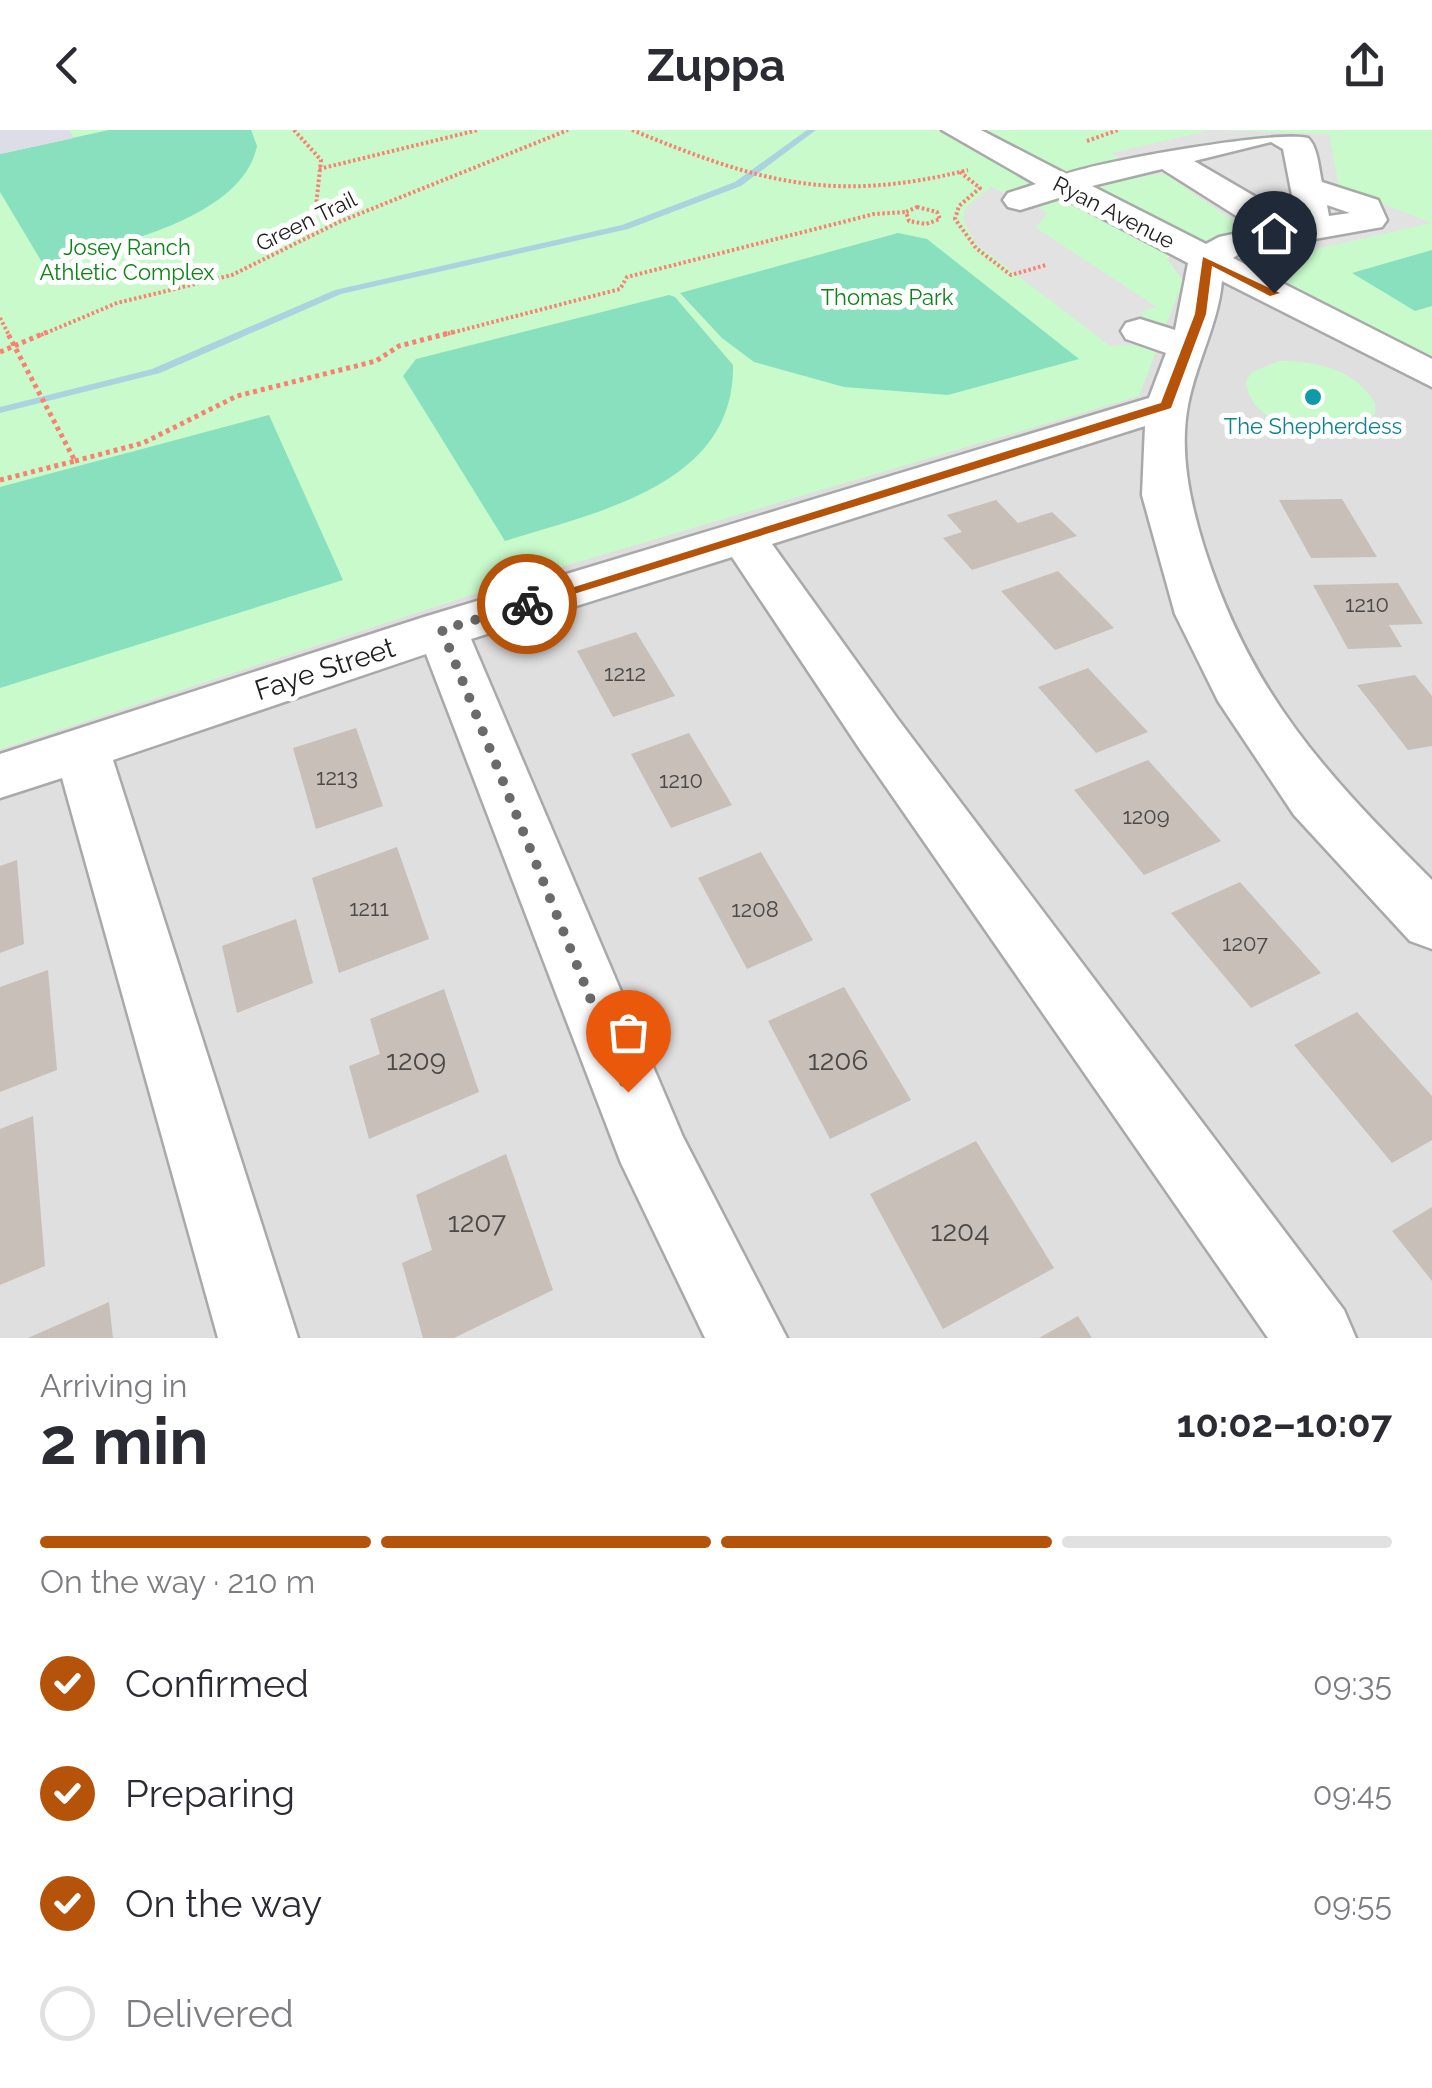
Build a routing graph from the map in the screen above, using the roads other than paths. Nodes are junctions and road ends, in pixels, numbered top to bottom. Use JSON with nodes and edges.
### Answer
{"nodes":[{"id":1,"x":957,"y":130,"type":"edge"},
{"id":2,"x":1167,"y":158,"type":"junction"},
{"id":3,"x":1066,"y":187,"type":"junction"},
{"id":4,"x":1307,"y":188,"type":"junction"},
{"id":5,"x":1020,"y":200,"type":"dead end"},
{"id":6,"x":1301,"y":231,"type":"junction"},
{"id":7,"x":1207,"y":260,"type":"junction"},
{"id":8,"x":1308,"y":310,"type":"junction"},
{"id":9,"x":1194,"y":330,"type":"junction"},
{"id":10,"x":1140,"y":331,"type":"dead end"},
{"id":11,"x":1432,"y":375,"type":"edge"},
{"id":12,"x":1167,"y":406,"type":"junction"},
{"id":13,"x":742,"y":537,"type":"junction"},
{"id":14,"x":442,"y":630,"type":"junction"},
{"id":15,"x":82,"y":749,"type":"junction"},
{"id":16,"x":0,"y":776,"type":"edge"},
{"id":17,"x":1432,"y":922,"type":"edge"},
{"id":18,"x":258,"y":1338,"type":"edge"},
{"id":19,"x":747,"y":1338,"type":"edge"},
{"id":20,"x":1316,"y":1338,"type":"edge"}],
"edges":[{"from":1,"to":3,"type":"street","name":"Ryan Avenue"},
{"from":2,"to":3,"type":"street"},
{"from":2,"to":4,"type":"street"},
{"from":2,"to":6,"type":"street"},
{"from":3,"to":5,"type":"street"},
{"from":3,"to":7,"type":"street","name":"Ryan Avenue"},
{"from":4,"to":6,"type":"street"},
{"from":4,"to":6,"type":"street"},
{"from":6,"to":7,"type":"street"},
{"from":7,"to":8,"type":"street","name":"Ryan Avenue"},
{"from":7,"to":9,"type":"street"},
{"from":8,"to":9,"type":"street"},
{"from":8,"to":11,"type":"street","name":"Ryan Avenue"},
{"from":9,"to":10,"type":"street"},
{"from":9,"to":12,"type":"street"},
{"from":12,"to":13,"type":"street","name":"Faye Street"},
{"from":12,"to":17,"type":"street"},
{"from":13,"to":14,"type":"street","name":"Faye Street"},
{"from":13,"to":20,"type":"street"},
{"from":14,"to":15,"type":"street","name":"Faye Street"},
{"from":14,"to":19,"type":"street"},
{"from":15,"to":16,"type":"street","name":"Faye Street"},
{"from":15,"to":18,"type":"street"}]}
